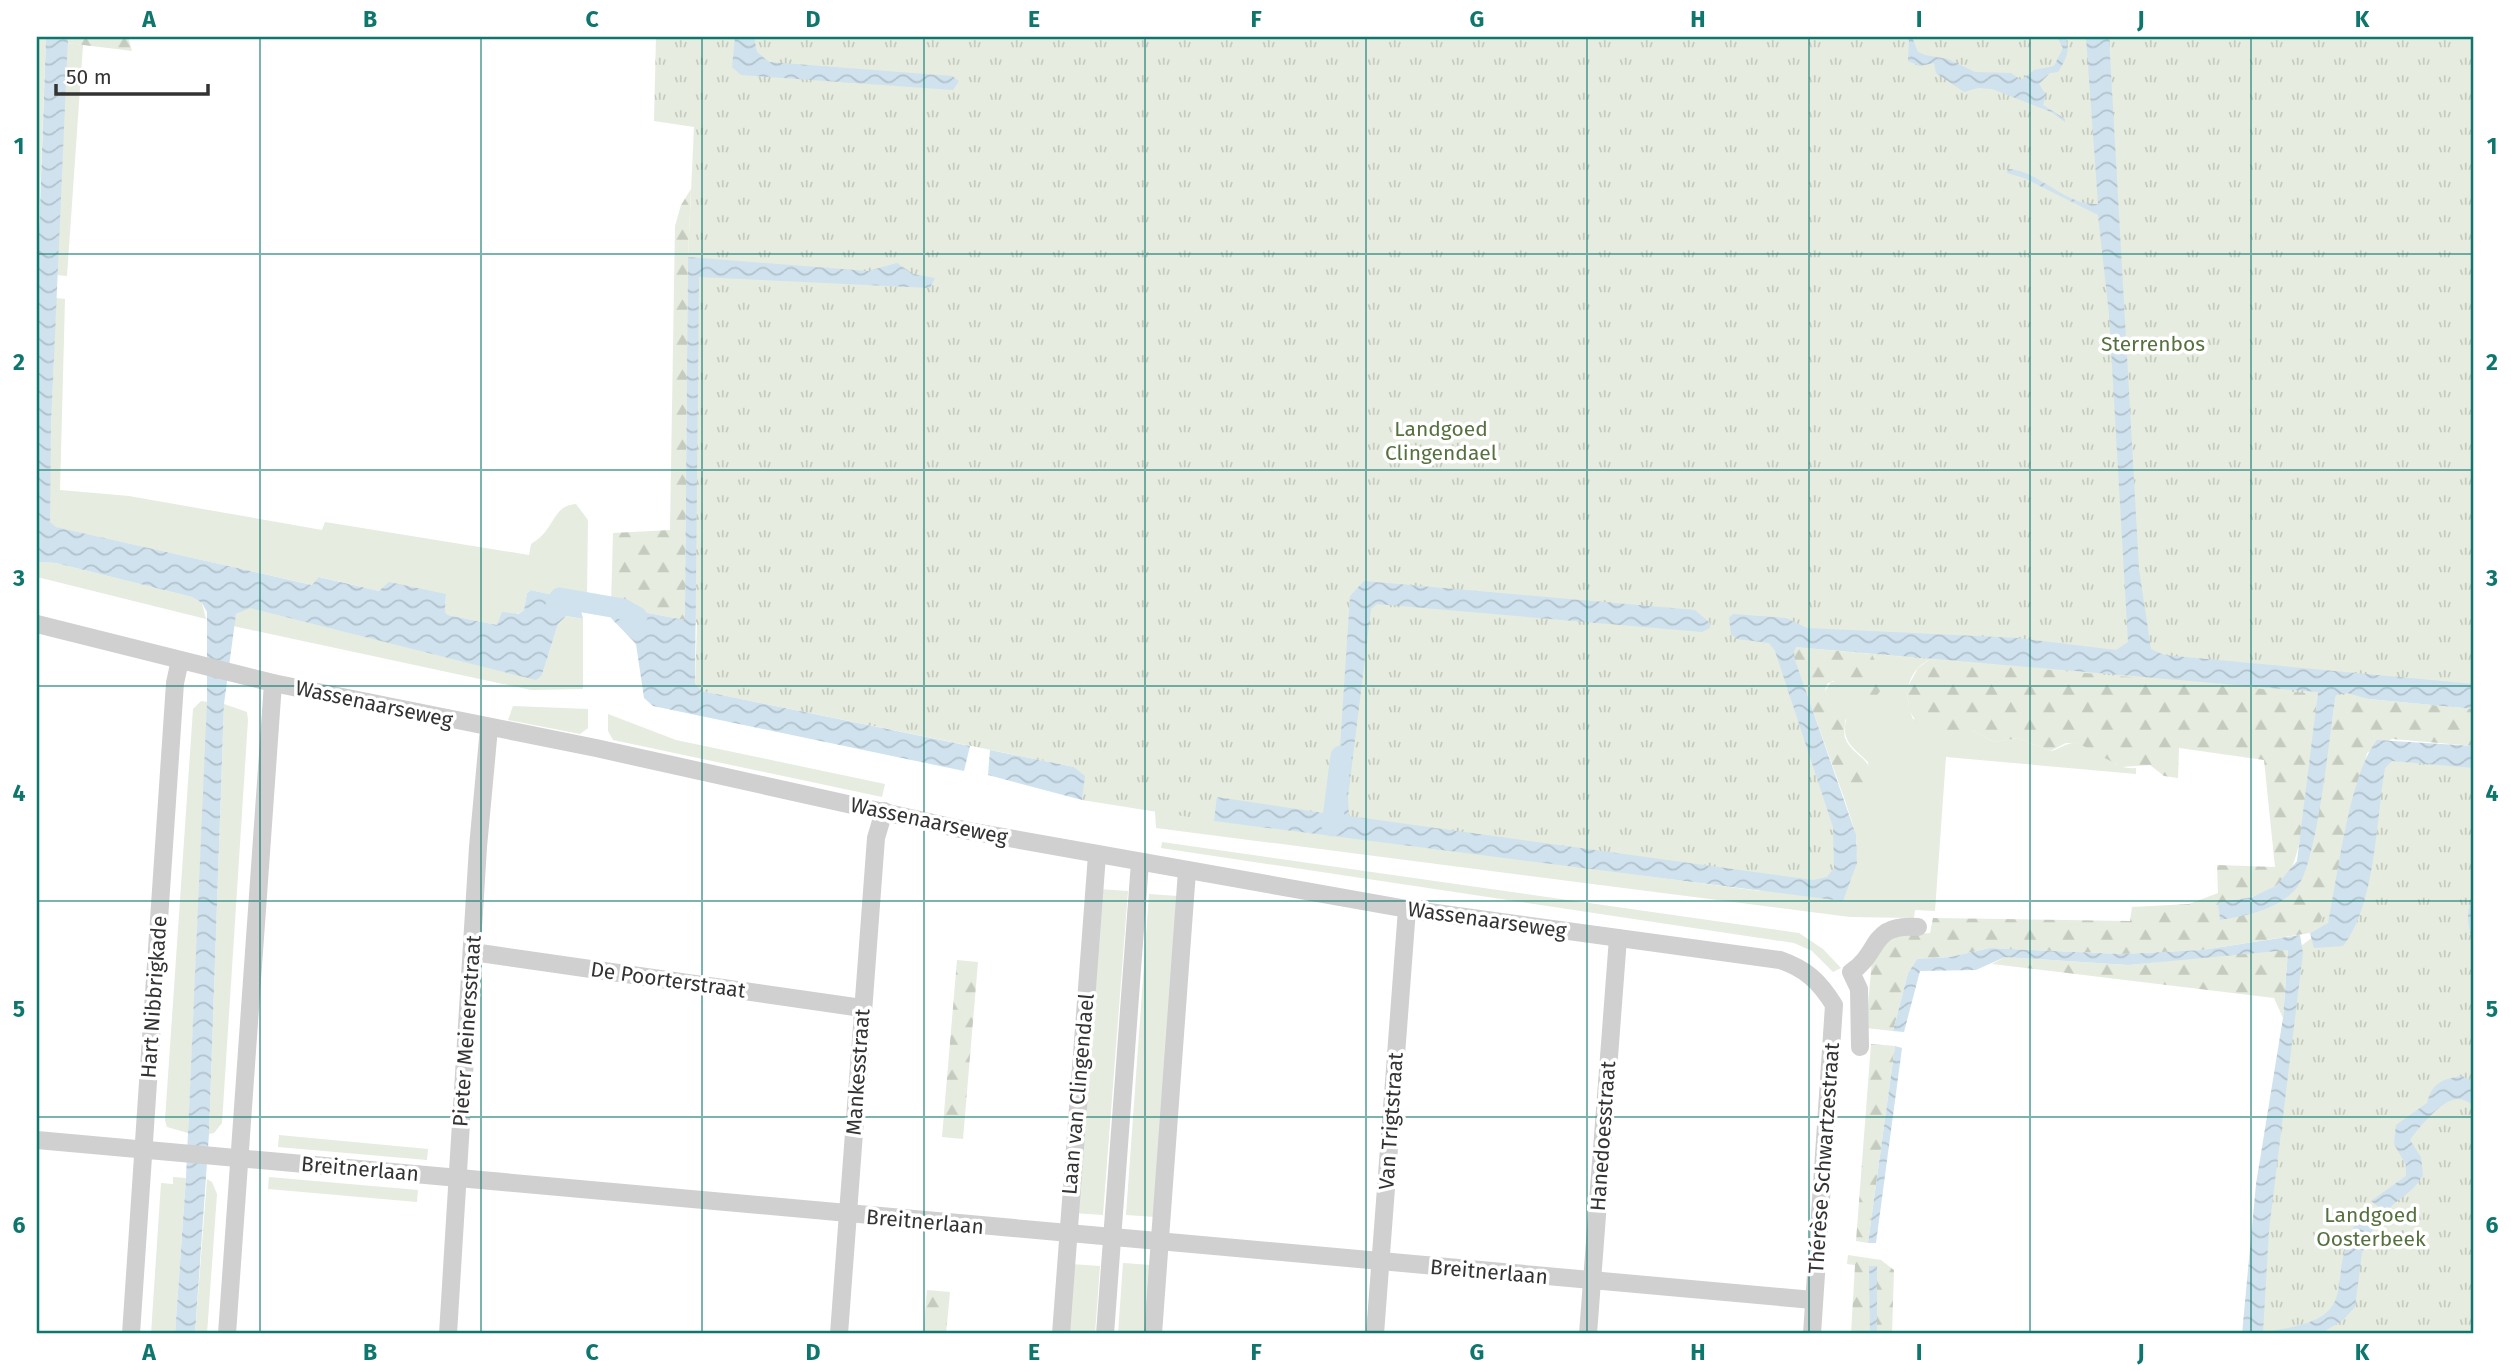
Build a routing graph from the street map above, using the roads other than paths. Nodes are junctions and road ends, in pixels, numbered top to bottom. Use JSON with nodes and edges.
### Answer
{"nodes":[{"id":1,"x":37,"y":624,"type":"edge"},
{"id":2,"x":180,"y":660,"type":"junction"},
{"id":3,"x":273,"y":683,"type":"junction"},
{"id":4,"x":489,"y":728,"type":"junction"},
{"id":5,"x":884,"y":811,"type":"junction"},
{"id":6,"x":1097,"y":855,"type":"junction"},
{"id":7,"x":1140,"y":862,"type":"junction"},
{"id":8,"x":1186,"y":871,"type":"junction"},
{"id":9,"x":1407,"y":909,"type":"junction"},
{"id":10,"x":1918,"y":927,"type":"dead end"},
{"id":11,"x":1618,"y":938,"type":"junction"},
{"id":12,"x":473,"y":952,"type":"junction"},
{"id":13,"x":1850,"y":972,"type":"junction"},
{"id":14,"x":1822,"y":986,"type":"junction"},
{"id":15,"x":862,"y":1008,"type":"junction"},
{"id":16,"x":1860,"y":1047,"type":"dead end"},
{"id":17,"x":37,"y":1140,"type":"edge"},
{"id":18,"x":143,"y":1148,"type":"junction"},
{"id":19,"x":239,"y":1159,"type":"junction"},
{"id":20,"x":457,"y":1178,"type":"junction"},
{"id":21,"x":847,"y":1214,"type":"junction"},
{"id":22,"x":1068,"y":1235,"type":"junction"},
{"id":23,"x":1112,"y":1239,"type":"junction"},
{"id":24,"x":1160,"y":1243,"type":"junction"},
{"id":25,"x":1381,"y":1262,"type":"junction"},
{"id":26,"x":1592,"y":1281,"type":"junction"},
{"id":27,"x":1813,"y":1300,"type":"junction"},
{"id":28,"x":131,"y":1334,"type":"edge"},
{"id":29,"x":227,"y":1334,"type":"edge"},
{"id":30,"x":448,"y":1334,"type":"edge"},
{"id":31,"x":839,"y":1334,"type":"edge"},
{"id":32,"x":1061,"y":1334,"type":"edge"},
{"id":33,"x":1105,"y":1334,"type":"edge"},
{"id":34,"x":1153,"y":1334,"type":"edge"},
{"id":35,"x":1375,"y":1334,"type":"edge"},
{"id":36,"x":1588,"y":1334,"type":"edge"},
{"id":37,"x":1812,"y":1334,"type":"edge"}],
"edges":[{"from":1,"to":2,"type":"street","name":"Wassenaarseweg"},
{"from":2,"to":3,"type":"street","name":"Wassenaarseweg"},
{"from":2,"to":18,"type":"street","name":"Hart Nibbrigkade"},
{"from":3,"to":4,"type":"street","name":"Wassenaarseweg"},
{"from":3,"to":19,"type":"street"},
{"from":4,"to":5,"type":"street","name":"Wassenaarseweg"},
{"from":4,"to":12,"type":"street","name":"Pieter Meinersstraat"},
{"from":5,"to":6,"type":"street","name":"Wassenaarseweg"},
{"from":5,"to":15,"type":"street","name":"Mankesstraat"},
{"from":6,"to":7,"type":"street","name":"Wassenaarseweg"},
{"from":6,"to":22,"type":"street","name":"Laan van Clingendael"},
{"from":7,"to":8,"type":"street","name":"Wassenaarseweg"},
{"from":7,"to":23,"type":"street","name":"Laan van Clingendael"},
{"from":8,"to":9,"type":"street","name":"Wassenaarseweg"},
{"from":8,"to":24,"type":"street"},
{"from":9,"to":11,"type":"street","name":"Wassenaarseweg"},
{"from":9,"to":25,"type":"street","name":"Van Trigtstraat"},
{"from":10,"to":13,"type":"street"},
{"from":11,"to":14,"type":"street","name":"Wassenaarseweg"},
{"from":11,"to":26,"type":"street","name":"Hanedoesstraat"},
{"from":12,"to":15,"type":"street","name":"De Poorterstraat"},
{"from":12,"to":20,"type":"street","name":"Pieter Meinersstraat"},
{"from":13,"to":14,"type":"street"},
{"from":13,"to":16,"type":"street"},
{"from":14,"to":27,"type":"street","name":"Thérèse Schwartzestraat"},
{"from":15,"to":21,"type":"street","name":"Mankesstraat"},
{"from":17,"to":18,"type":"street","name":"Breitnerlaan"},
{"from":18,"to":19,"type":"street","name":"Breitnerlaan"},
{"from":18,"to":28,"type":"street","name":"Hart Nibbrigkade"},
{"from":19,"to":20,"type":"street","name":"Breitnerlaan"},
{"from":19,"to":29,"type":"street"},
{"from":20,"to":21,"type":"street","name":"Breitnerlaan"},
{"from":20,"to":30,"type":"street","name":"Pieter Meinersstraat"},
{"from":21,"to":22,"type":"street","name":"Breitnerlaan"},
{"from":21,"to":31,"type":"street","name":"Mankesstraat"},
{"from":22,"to":23,"type":"street","name":"Breitnerlaan"},
{"from":22,"to":32,"type":"street","name":"Laan van Clingendael"},
{"from":23,"to":24,"type":"street","name":"Breitnerlaan"},
{"from":23,"to":33,"type":"street","name":"Laan van Clingendael"},
{"from":24,"to":25,"type":"street","name":"Breitnerlaan"},
{"from":24,"to":34,"type":"street"},
{"from":25,"to":26,"type":"street","name":"Breitnerlaan"},
{"from":25,"to":35,"type":"street","name":"Van Trigtstraat"},
{"from":26,"to":27,"type":"street","name":"Breitnerlaan"},
{"from":26,"to":36,"type":"street","name":"Hanedoesstraat"},
{"from":27,"to":37,"type":"street","name":"Thérèse Schwartzestraat"}]}
